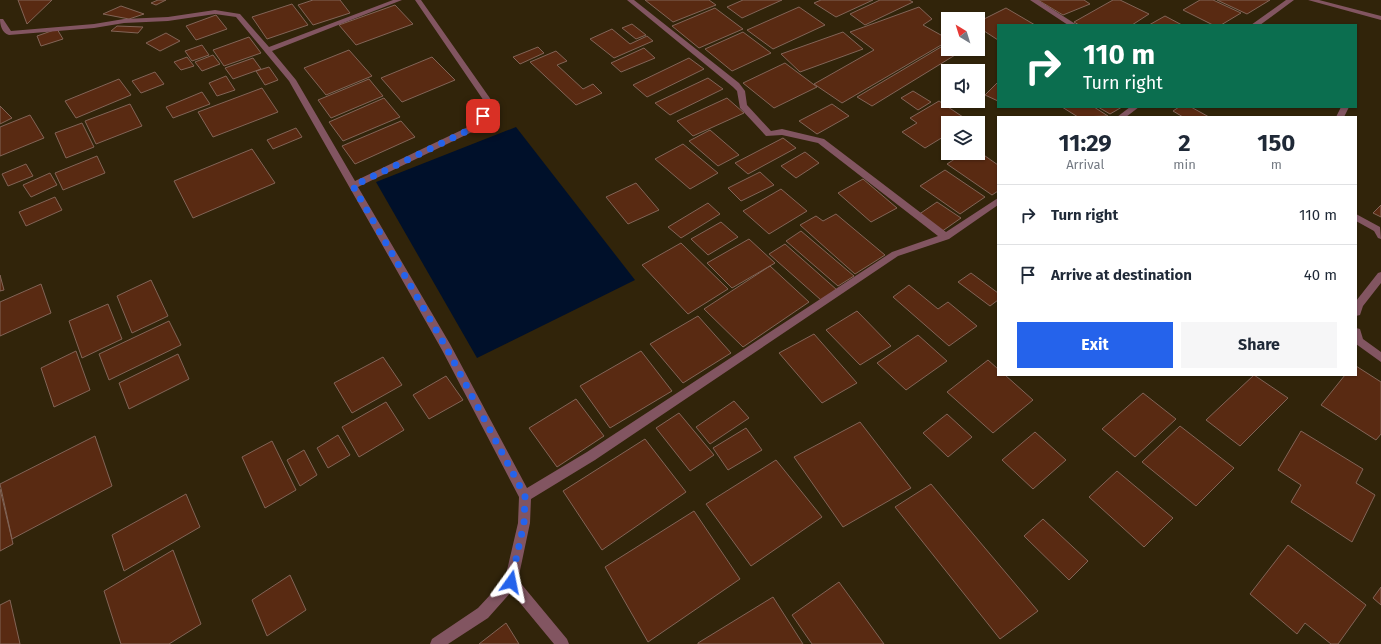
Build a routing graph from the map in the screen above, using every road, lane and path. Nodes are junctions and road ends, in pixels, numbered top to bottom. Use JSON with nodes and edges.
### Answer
{"nodes":[{"id":1,"x":399,"y":0,"type":"edge"},
{"id":2,"x":418,"y":0,"type":"edge"},
{"id":3,"x":630,"y":0,"type":"edge"},
{"id":4,"x":1033,"y":0,"type":"edge"},
{"id":5,"x":1291,"y":0,"type":"edge"},
{"id":6,"x":1311,"y":0,"type":"edge"},
{"id":7,"x":1381,"y":18,"type":"edge"},
{"id":8,"x":0,"y":21,"type":"edge"},
{"id":9,"x":1071,"y":24,"type":"edge"},
{"id":10,"x":1256,"y":24,"type":"edge"},
{"id":11,"x":268,"y":50,"type":"junction"},
{"id":12,"x":1134,"y":108,"type":"edge"},
{"id":13,"x":1122,"y":116,"type":"edge"},
{"id":14,"x":353,"y":186,"type":"junction"},
{"id":15,"x":997,"y":202,"type":"edge"},
{"id":16,"x":1357,"y":218,"type":"edge"},
{"id":17,"x":1381,"y":236,"type":"edge"},
{"id":18,"x":946,"y":237,"type":"junction"},
{"id":19,"x":1381,"y":276,"type":"edge"},
{"id":20,"x":1357,"y":309,"type":"edge"},
{"id":21,"x":1357,"y":337,"type":"edge"},
{"id":22,"x":1381,"y":358,"type":"edge"},
{"id":23,"x":525,"y":496,"type":"junction"},
{"id":24,"x":511,"y":582,"type":"junction"},
{"id":25,"x":437,"y":644,"type":"edge"},
{"id":26,"x":562,"y":644,"type":"edge"}],
"edges":[{"from":1,"to":11,"type":"street"},
{"from":2,"to":14,"type":"street"},
{"from":3,"to":18,"type":"street"},
{"from":4,"to":9,"type":"street"},
{"from":5,"to":10,"type":"street"},
{"from":6,"to":7,"type":"street"},
{"from":8,"to":11,"type":"street"},
{"from":11,"to":14,"type":"street"},
{"from":12,"to":13,"type":"street"},
{"from":14,"to":23,"type":"street"},
{"from":15,"to":18,"type":"street"},
{"from":16,"to":17,"type":"street"},
{"from":18,"to":23,"type":"street"},
{"from":19,"to":20,"type":"street"},
{"from":21,"to":22,"type":"street"},
{"from":23,"to":24,"type":"street"},
{"from":24,"to":25,"type":"street"},
{"from":24,"to":26,"type":"street"}]}
